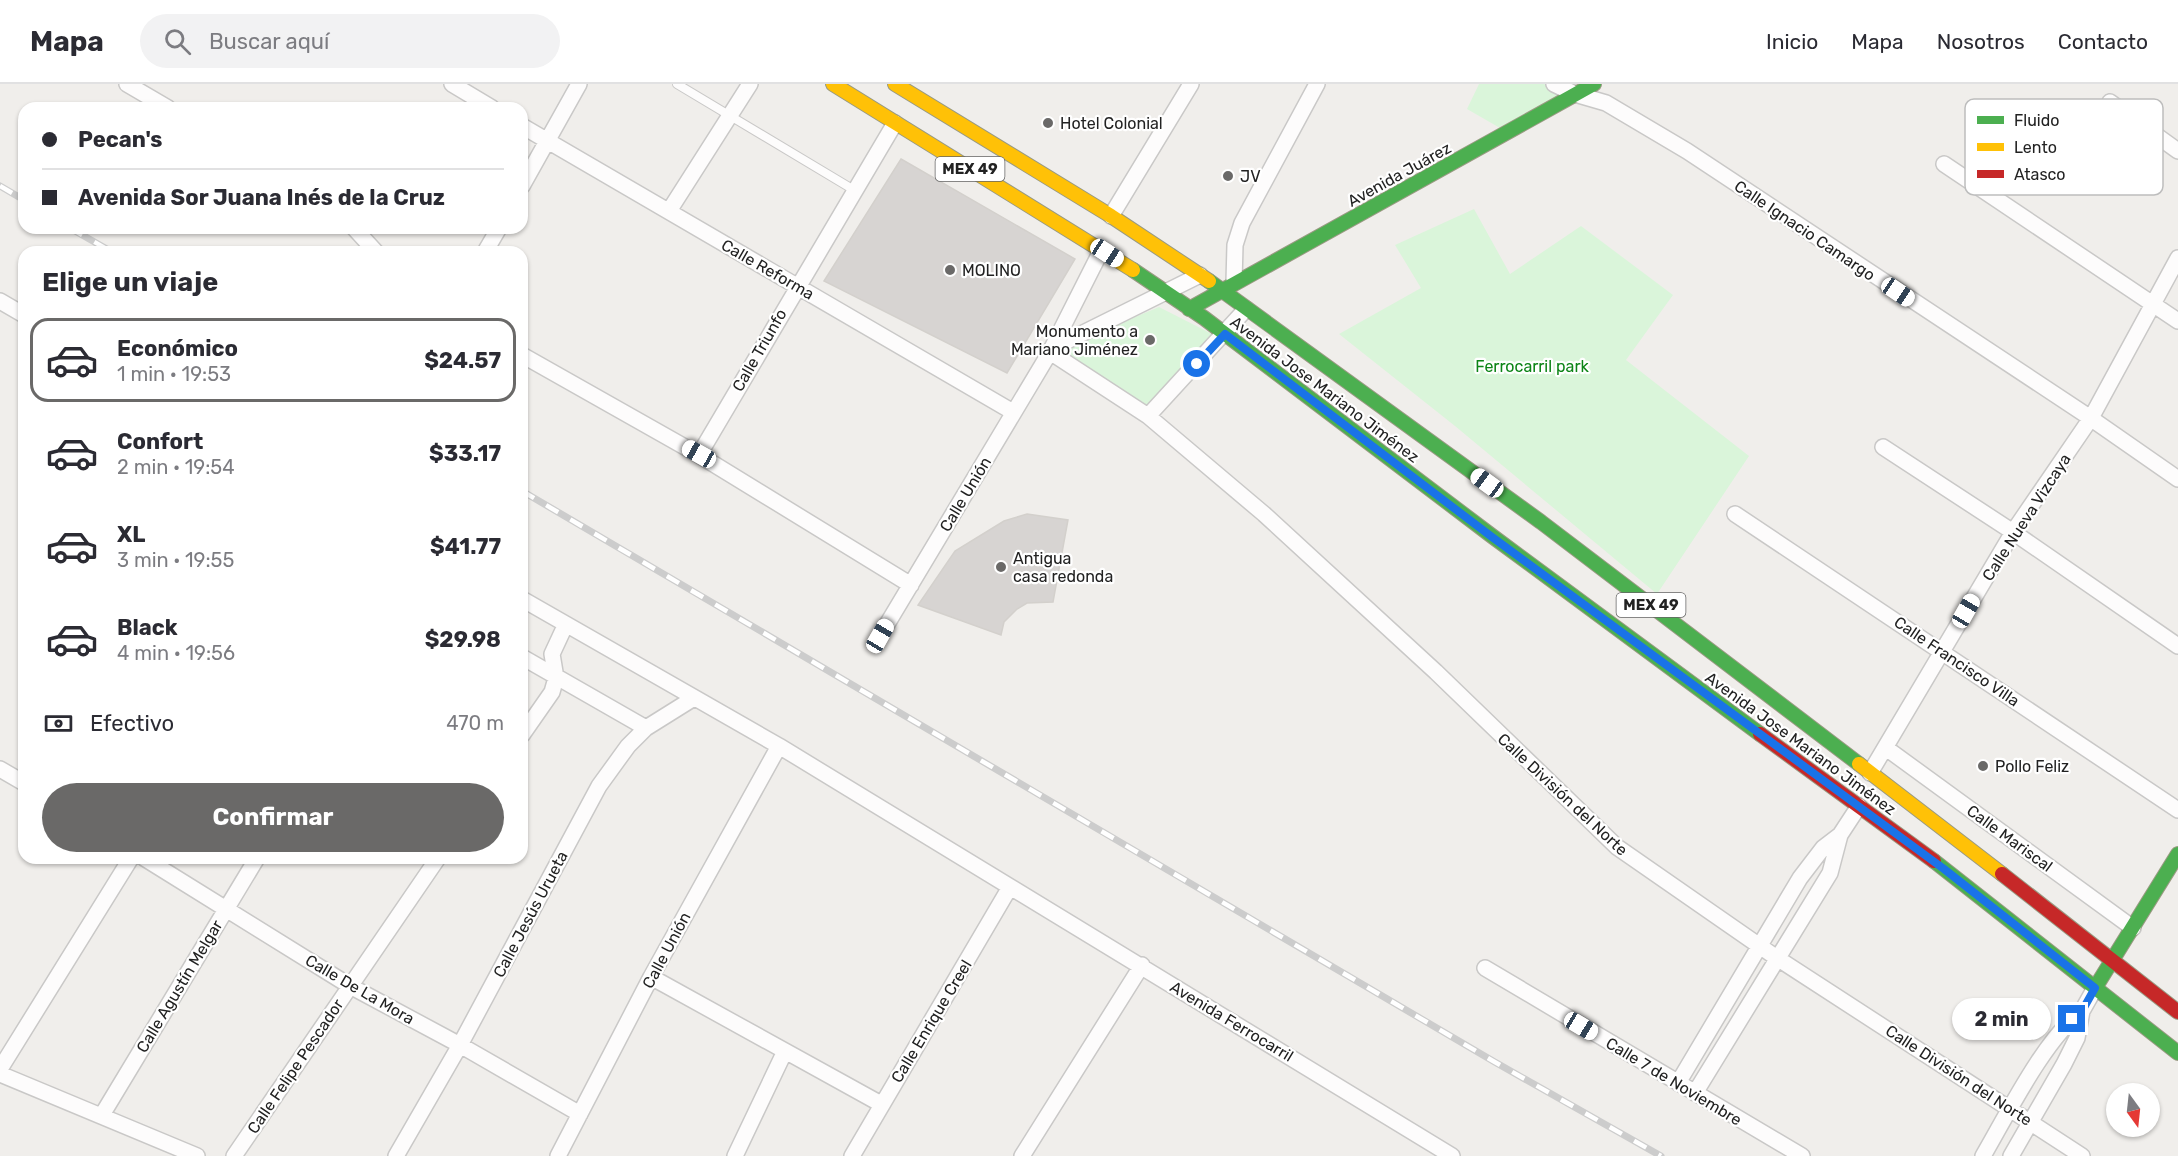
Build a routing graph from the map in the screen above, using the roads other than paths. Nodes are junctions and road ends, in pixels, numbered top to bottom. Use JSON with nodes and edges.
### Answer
{"nodes":[{"id":1,"x":127,"y":84,"type":"edge"},
{"id":2,"x":452,"y":84,"type":"edge"},
{"id":3,"x":579,"y":84,"type":"edge"},
{"id":4,"x":677,"y":84,"type":"edge"},
{"id":5,"x":750,"y":84,"type":"edge"},
{"id":6,"x":833,"y":84,"type":"edge"},
{"id":7,"x":895,"y":84,"type":"edge"},
{"id":8,"x":1191,"y":84,"type":"edge"},
{"id":9,"x":1317,"y":84,"type":"edge"},
{"id":10,"x":1554,"y":84,"type":"edge"},
{"id":11,"x":1594,"y":84,"type":"edge"},
{"id":12,"x":920,"y":91,"type":"edge"},
{"id":13,"x":1575,"y":94,"type":"junction"},
{"id":14,"x":158,"y":102,"type":"edge"},
{"id":15,"x":482,"y":102,"type":"edge"},
{"id":16,"x":730,"y":115,"type":"junction"},
{"id":17,"x":895,"y":123,"type":"junction"},
{"id":18,"x":528,"y":129,"type":"edge"},
{"id":19,"x":2163,"y":140,"type":"edge"},
{"id":20,"x":548,"y":141,"type":"junction"},
{"id":21,"x":2178,"y":151,"type":"edge"},
{"id":22,"x":1944,"y":164,"type":"dead end"},
{"id":23,"x":528,"y":176,"type":"edge"},
{"id":24,"x":1965,"y":178,"type":"edge"},
{"id":25,"x":854,"y":190,"type":"junction"},
{"id":26,"x":1990,"y":195,"type":"edge"},
{"id":27,"x":669,"y":211,"type":"junction"},
{"id":28,"x":1110,"y":216,"type":"junction"},
{"id":29,"x":360,"y":234,"type":"edge"},
{"id":30,"x":370,"y":246,"type":"edge"},
{"id":31,"x":1102,"y":249,"type":"junction"},
{"id":32,"x":2178,"y":258,"type":"edge"},
{"id":33,"x":1200,"y":275,"type":"junction"},
{"id":34,"x":1234,"y":282,"type":"junction"},
{"id":35,"x":797,"y":286,"type":"junction"},
{"id":36,"x":1219,"y":290,"type":"junction"},
{"id":37,"x":1166,"y":291,"type":"junction"},
{"id":38,"x":0,"y":301,"type":"edge"},
{"id":39,"x":2151,"y":304,"type":"junction"},
{"id":40,"x":1189,"y":309,"type":"junction"},
{"id":41,"x":1246,"y":309,"type":"junction"},
{"id":42,"x":18,"y":312,"type":"edge"},
{"id":43,"x":2178,"y":321,"type":"edge"},
{"id":44,"x":1225,"y":334,"type":"junction"},
{"id":45,"x":1050,"y":350,"type":"junction"},
{"id":46,"x":528,"y":359,"type":"edge"},
{"id":47,"x":1013,"y":412,"type":"junction"},
{"id":48,"x":1148,"y":416,"type":"junction"},
{"id":49,"x":2091,"y":418,"type":"junction"},
{"id":50,"x":1883,"y":447,"type":"dead end"},
{"id":51,"x":699,"y":454,"type":"junction"},
{"id":52,"x":2178,"y":479,"type":"edge"},
{"id":53,"x":1735,"y":514,"type":"dead end"},
{"id":54,"x":2013,"y":532,"type":"junction"},
{"id":55,"x":911,"y":585,"type":"junction"},
{"id":56,"x":528,"y":603,"type":"edge"},
{"id":57,"x":566,"y":626,"type":"junction"},
{"id":58,"x":880,"y":636,"type":"dead end"},
{"id":59,"x":2178,"y":646,"type":"edge"},
{"id":60,"x":1943,"y":651,"type":"junction"},
{"id":61,"x":528,"y":661,"type":"edge"},
{"id":62,"x":556,"y":678,"type":"junction"},
{"id":63,"x":694,"y":698,"type":"junction"},
{"id":64,"x":528,"y":726,"type":"edge"},
{"id":65,"x":646,"y":728,"type":"junction"},
{"id":66,"x":778,"y":746,"type":"junction"},
{"id":67,"x":1886,"y":748,"type":"junction"},
{"id":68,"x":0,"y":769,"type":"edge"},
{"id":69,"x":1870,"y":773,"type":"junction"},
{"id":70,"x":18,"y":780,"type":"edge"},
{"id":71,"x":1859,"y":806,"type":"junction"},
{"id":72,"x":2178,"y":810,"type":"edge"},
{"id":73,"x":1840,"y":836,"type":"junction"},
{"id":74,"x":2178,"y":854,"type":"edge"},
{"id":75,"x":126,"y":864,"type":"edge"},
{"id":76,"x":153,"y":864,"type":"edge"},
{"id":77,"x":253,"y":864,"type":"edge"},
{"id":78,"x":434,"y":864,"type":"edge"},
{"id":79,"x":1010,"y":887,"type":"junction"},
{"id":80,"x":225,"y":910,"type":"junction"},
{"id":81,"x":2133,"y":928,"type":"junction"},
{"id":82,"x":1758,"y":945,"type":"junction"},
{"id":83,"x":1777,"y":958,"type":"junction"},
{"id":84,"x":2114,"y":958,"type":"junction"},
{"id":85,"x":1142,"y":965,"type":"junction"},
{"id":86,"x":1485,"y":969,"type":"dead end"},
{"id":87,"x":651,"y":977,"type":"junction"},
{"id":88,"x":350,"y":986,"type":"junction"},
{"id":89,"x":2095,"y":988,"type":"junction"},
{"id":90,"x":2082,"y":1011,"type":"junction"},
{"id":91,"x":2178,"y":1012,"type":"edge"},
{"id":92,"x":460,"y":1045,"type":"junction"},
{"id":93,"x":784,"y":1051,"type":"junction"},
{"id":94,"x":2178,"y":1053,"type":"edge"},
{"id":95,"x":0,"y":1069,"type":"edge"},
{"id":96,"x":0,"y":1074,"type":"edge"},
{"id":97,"x":1678,"y":1083,"type":"junction"},
{"id":98,"x":1695,"y":1093,"type":"junction"},
{"id":99,"x":881,"y":1104,"type":"junction"},
{"id":100,"x":2011,"y":1108,"type":"junction"},
{"id":101,"x":580,"y":1114,"type":"junction"},
{"id":102,"x":102,"y":1115,"type":"junction"},
{"id":103,"x":2032,"y":1121,"type":"junction"},
{"id":104,"x":197,"y":1156,"type":"edge"},
{"id":105,"x":234,"y":1156,"type":"edge"},
{"id":106,"x":396,"y":1156,"type":"edge"},
{"id":107,"x":558,"y":1156,"type":"edge"},
{"id":108,"x":735,"y":1156,"type":"edge"},
{"id":109,"x":852,"y":1156,"type":"edge"},
{"id":110,"x":1022,"y":1156,"type":"edge"},
{"id":111,"x":1452,"y":1156,"type":"edge"},
{"id":112,"x":1802,"y":1156,"type":"edge"},
{"id":113,"x":1983,"y":1156,"type":"edge"},
{"id":114,"x":2011,"y":1156,"type":"edge"},
{"id":115,"x":2082,"y":1156,"type":"edge"}],
"edges":[{"from":1,"to":14,"type":"street"},
{"from":2,"to":15,"type":"street"},
{"from":3,"to":20,"type":"street"},
{"from":4,"to":16,"type":"lane"},
{"from":5,"to":16,"type":"street"},
{"from":6,"to":17,"type":"main road","name":"Avenida Jose Mariano Jiménez","number":"MEX 49"},
{"from":7,"to":12,"type":"main road","name":"Avenida Jose Mariano Jiménez","number":"MEX 49"},
{"from":8,"to":28,"type":"street"},
{"from":9,"to":34,"type":"street"},
{"from":10,"to":13,"type":"street","name":"Calle Ignacio Camargo"},
{"from":11,"to":13,"type":"main road","name":"Avenida Juárez"},
{"from":12,"to":28,"type":"main road","name":"Avenida Jose Mariano Jiménez","number":"MEX 49"},
{"from":13,"to":34,"type":"main road","name":"Avenida Juárez"},
{"from":13,"to":49,"type":"street","name":"Calle Ignacio Camargo"},
{"from":16,"to":25,"type":"lane"},
{"from":16,"to":27,"type":"street"},
{"from":17,"to":25,"type":"street","name":"Calle Triunfo"},
{"from":17,"to":31,"type":"main road","name":"Avenida Jose Mariano Jiménez","number":"MEX 49"},
{"from":18,"to":20,"type":"street","name":"Calle Reforma"},
{"from":19,"to":21,"type":"street"},
{"from":20,"to":23,"type":"street"},
{"from":20,"to":27,"type":"street","name":"Calle Reforma"},
{"from":22,"to":24,"type":"street"},
{"from":25,"to":35,"type":"street","name":"Calle Triunfo"},
{"from":26,"to":39,"type":"street"},
{"from":27,"to":35,"type":"street","name":"Calle Reforma"},
{"from":28,"to":33,"type":"main road","name":"Avenida Jose Mariano Jiménez","number":"MEX 49"},
{"from":29,"to":30,"type":"street"},
{"from":31,"to":37,"type":"main road","name":"Avenida Jose Mariano Jiménez","number":"MEX 49"},
{"from":31,"to":45,"type":"street","name":"Calle Unión"},
{"from":32,"to":39,"type":"street","name":"Calle Nueva Vizcaya"},
{"from":33,"to":36,"type":"main road","name":"Avenida Jose Mariano Jiménez","number":"MEX 49"},
{"from":33,"to":37,"type":"street"},
{"from":34,"to":36,"type":"main road","name":"Avenida Juárez"},
{"from":35,"to":47,"type":"street","name":"Calle Reforma"},
{"from":35,"to":51,"type":"street","name":"Calle Triunfo"},
{"from":36,"to":40,"type":"main road"},
{"from":36,"to":41,"type":"main road","name":"Avenida Jose Mariano Jiménez","number":"MEX 49"},
{"from":37,"to":40,"type":"main road","name":"Avenida Jose Mariano Jiménez","number":"MEX 49"},
{"from":37,"to":45,"type":"street"},
{"from":38,"to":42,"type":"street"},
{"from":39,"to":43,"type":"street"},
{"from":39,"to":49,"type":"street","name":"Calle Nueva Vizcaya"},
{"from":40,"to":44,"type":"main road","name":"Avenida Jose Mariano Jiménez","number":"MEX 49"},
{"from":41,"to":44,"type":"street"},
{"from":41,"to":69,"type":"main road","name":"Avenida Jose Mariano Jiménez","number":"MEX 49"},
{"from":44,"to":48,"type":"street"},
{"from":44,"to":71,"type":"main road","name":"Avenida Jose Mariano Jiménez","number":"MEX 49"},
{"from":45,"to":47,"type":"street","name":"Calle Unión"},
{"from":45,"to":48,"type":"street"},
{"from":46,"to":51,"type":"street"},
{"from":47,"to":55,"type":"street","name":"Calle Unión"},
{"from":48,"to":82,"type":"street","name":"Calle División del Norte"},
{"from":49,"to":52,"type":"street","name":"Calle Ignacio Camargo"},
{"from":49,"to":54,"type":"street","name":"Calle Nueva Vizcaya"},
{"from":50,"to":54,"type":"street"},
{"from":51,"to":55,"type":"street"},
{"from":53,"to":60,"type":"street","name":"Calle Francisco Villa"},
{"from":54,"to":59,"type":"street"},
{"from":54,"to":60,"type":"street","name":"Calle Nueva Vizcaya"},
{"from":55,"to":58,"type":"street","name":"Calle Unión"},
{"from":56,"to":57,"type":"street","name":"Avenida Ferrocarril"},
{"from":57,"to":62,"type":"street"},
{"from":57,"to":63,"type":"street","name":"Avenida Ferrocarril"},
{"from":60,"to":67,"type":"street","name":"Calle Nueva Vizcaya"},
{"from":60,"to":72,"type":"street","name":"Calle Francisco Villa"},
{"from":61,"to":62,"type":"street"},
{"from":62,"to":64,"type":"street"},
{"from":62,"to":65,"type":"street"},
{"from":63,"to":65,"type":"street","name":"Calle Jesús Urueta"},
{"from":63,"to":66,"type":"street","name":"Avenida Ferrocarril"},
{"from":65,"to":92,"type":"street","name":"Calle Jesús Urueta"},
{"from":66,"to":79,"type":"street","name":"Avenida Ferrocarril"},
{"from":66,"to":87,"type":"street","name":"Calle Unión"},
{"from":67,"to":69,"type":"street","name":"Calle Nueva Vizcaya"},
{"from":67,"to":81,"type":"street","name":"Calle Mariscal"},
{"from":68,"to":70,"type":"street"},
{"from":69,"to":84,"type":"main road","name":"Avenida Jose Mariano Jiménez","number":"MEX 49"},
{"from":71,"to":73,"type":"street"},
{"from":71,"to":89,"type":"main road","name":"Avenida Jose Mariano Jiménez","number":"MEX 49"},
{"from":73,"to":82,"type":"street"},
{"from":73,"to":83,"type":"street"},
{"from":74,"to":81,"type":"main road"},
{"from":75,"to":95,"type":"street"},
{"from":76,"to":80,"type":"street","name":"Calle De La Mora"},
{"from":77,"to":80,"type":"street","name":"Calle Agustín Melgar"},
{"from":78,"to":88,"type":"street","name":"Calle Felipe Pescador"},
{"from":79,"to":85,"type":"street","name":"Avenida Ferrocarril"},
{"from":79,"to":99,"type":"street","name":"Calle Enrique Creel"},
{"from":80,"to":88,"type":"street","name":"Calle De La Mora"},
{"from":80,"to":102,"type":"street","name":"Calle Agustín Melgar"},
{"from":81,"to":84,"type":"main road"},
{"from":82,"to":83,"type":"street","name":"Calle División del Norte"},
{"from":82,"to":97,"type":"street"},
{"from":83,"to":98,"type":"street"},
{"from":83,"to":100,"type":"street","name":"Calle División del Norte"},
{"from":84,"to":89,"type":"main road"},
{"from":84,"to":91,"type":"main road","name":"Avenida Jose Mariano Jiménez","number":"MEX 49"},
{"from":85,"to":110,"type":"street"},
{"from":85,"to":111,"type":"street","name":"Avenida Ferrocarril"},
{"from":86,"to":97,"type":"street","name":"Calle 7 de Noviembre"},
{"from":87,"to":93,"type":"street"},
{"from":87,"to":101,"type":"street","name":"Calle Unión"},
{"from":88,"to":92,"type":"street","name":"Calle De La Mora"},
{"from":88,"to":105,"type":"street","name":"Calle Felipe Pescador"},
{"from":89,"to":90,"type":"street"},
{"from":89,"to":94,"type":"main road","name":"Avenida Jose Mariano Jiménez","number":"MEX 49"},
{"from":90,"to":100,"type":"street"},
{"from":90,"to":103,"type":"street"},
{"from":92,"to":101,"type":"street","name":"Calle De La Mora"},
{"from":92,"to":106,"type":"street","name":"Calle Jesús Urueta"},
{"from":93,"to":99,"type":"street"},
{"from":93,"to":108,"type":"street"},
{"from":96,"to":102,"type":"street"},
{"from":97,"to":98,"type":"street","name":"Calle 7 de Noviembre"},
{"from":98,"to":112,"type":"street","name":"Calle 7 de Noviembre"},
{"from":99,"to":109,"type":"street","name":"Calle Enrique Creel"},
{"from":100,"to":103,"type":"street","name":"Calle División del Norte"},
{"from":100,"to":113,"type":"street"},
{"from":101,"to":107,"type":"street","name":"Calle Unión"},
{"from":102,"to":104,"type":"street"},
{"from":103,"to":114,"type":"street"},
{"from":103,"to":115,"type":"street","name":"Calle División del Norte"}]}
